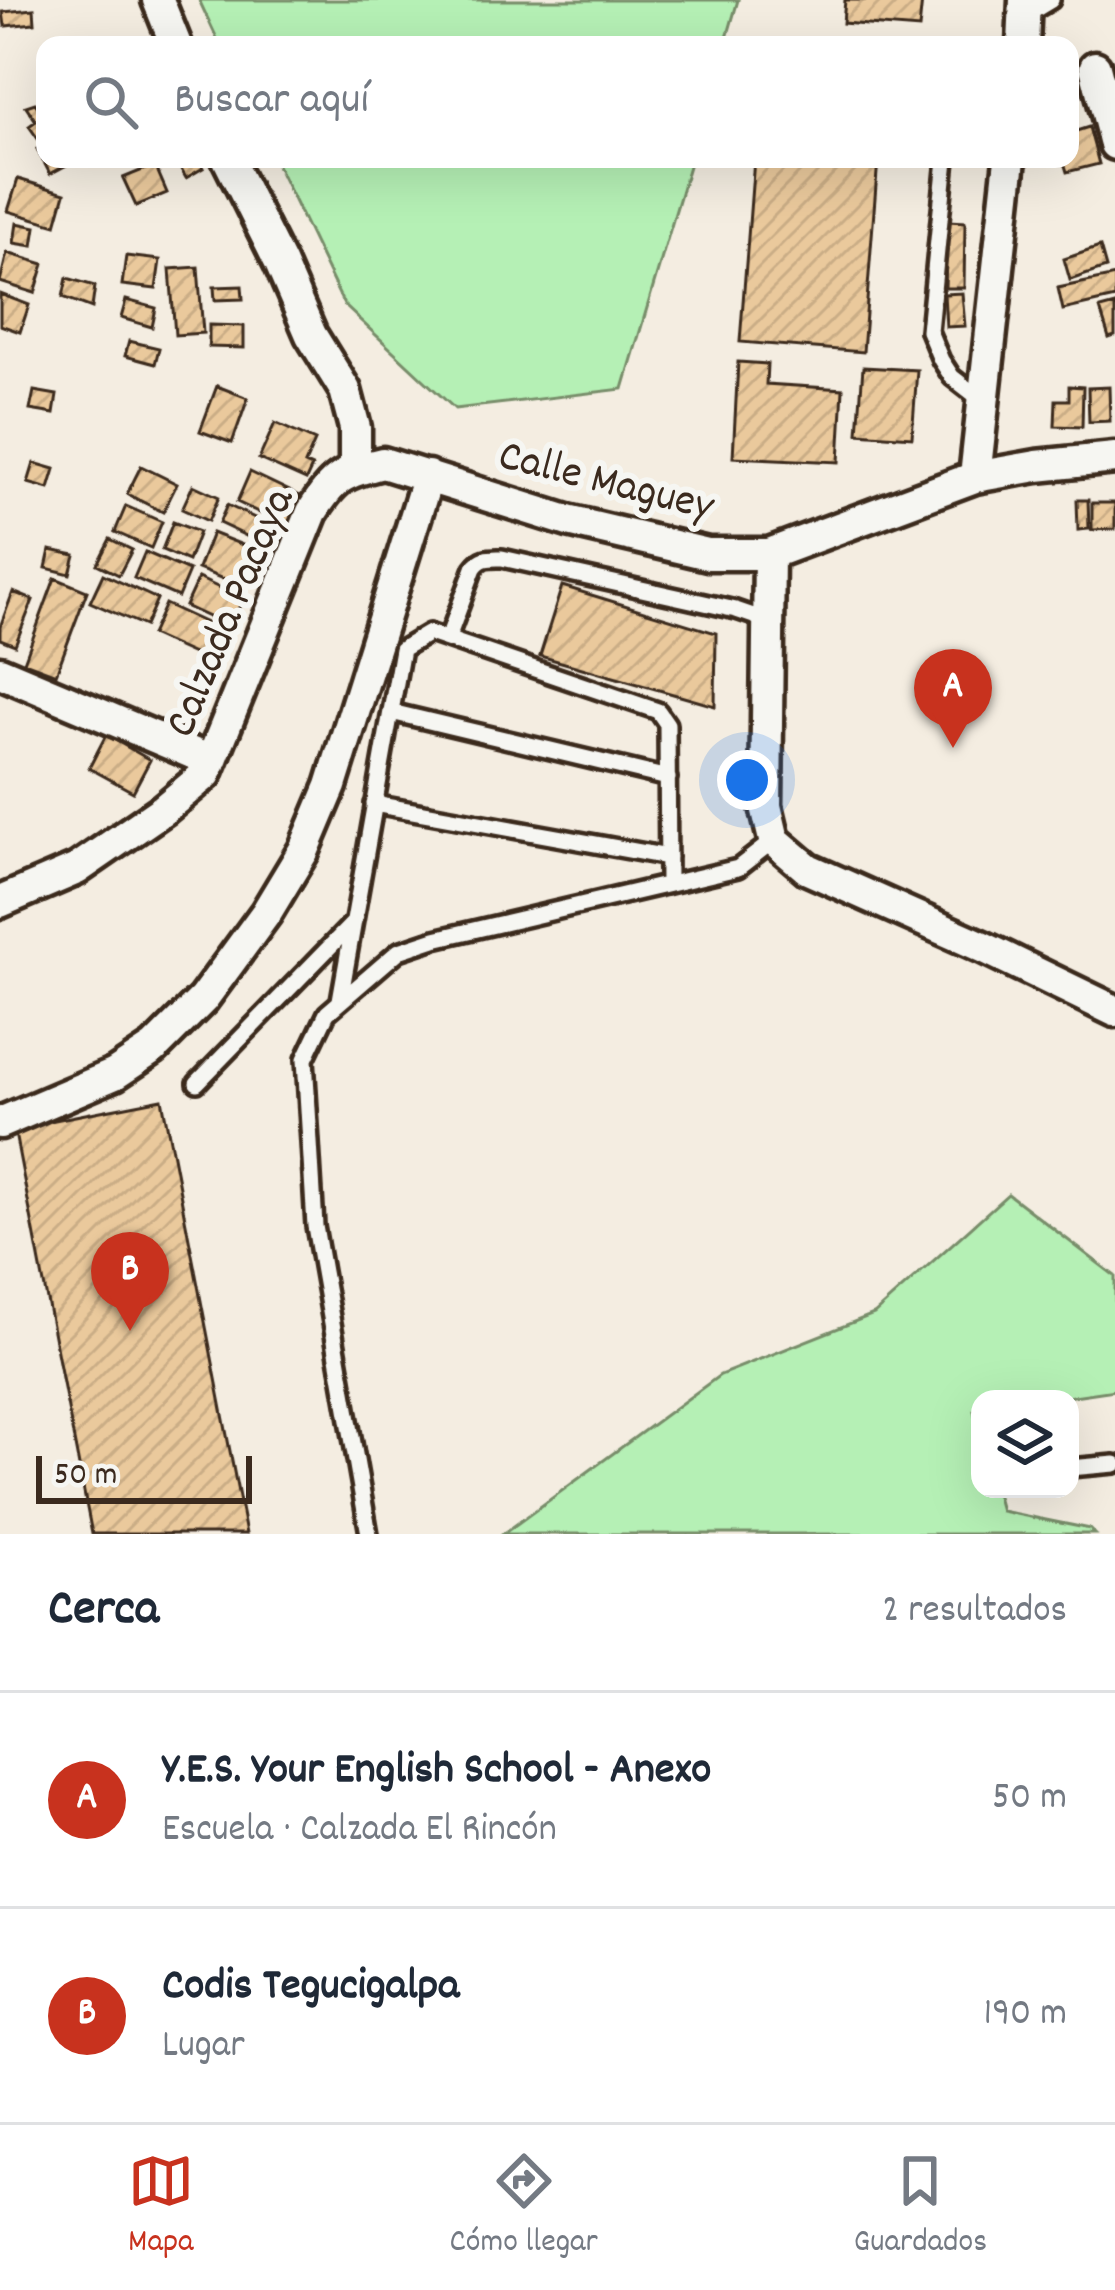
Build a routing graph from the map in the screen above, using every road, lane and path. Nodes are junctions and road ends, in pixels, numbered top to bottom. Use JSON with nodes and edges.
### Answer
{"nodes":[{"id":1,"x":158,"y":0,"type":"edge"},
{"id":2,"x":172,"y":36,"type":"edge"},
{"id":3,"x":1095,"y":67,"type":"dead end"},
{"id":4,"x":1115,"y":144,"type":"edge"},
{"id":5,"x":233,"y":168,"type":"edge"},
{"id":6,"x":945,"y":168,"type":"edge"},
{"id":7,"x":1009,"y":168,"type":"edge"},
{"id":8,"x":983,"y":401,"type":"junction"},
{"id":9,"x":1115,"y":458,"type":"edge"},
{"id":10,"x":355,"y":470,"type":"junction"},
{"id":11,"x":428,"y":476,"type":"junction"},
{"id":12,"x":975,"y":477,"type":"junction"},
{"id":13,"x":769,"y":554,"type":"junction"},
{"id":14,"x":768,"y":621,"type":"junction"},
{"id":15,"x":448,"y":638,"type":"junction"},
{"id":16,"x":0,"y":672,"type":"edge"},
{"id":17,"x":391,"y":712,"type":"junction"},
{"id":18,"x":211,"y":761,"type":"junction"},
{"id":19,"x":668,"y":778,"type":"junction"},
{"id":20,"x":374,"y":804,"type":"junction"},
{"id":21,"x":774,"y":840,"type":"junction"},
{"id":22,"x":668,"y":857,"type":"junction"},
{"id":23,"x":668,"y":884,"type":"junction"},
{"id":24,"x":0,"y":902,"type":"edge"},
{"id":25,"x":353,"y":922,"type":"junction"},
{"id":26,"x":339,"y":1002,"type":"junction"},
{"id":27,"x":1115,"y":1011,"type":"edge"},
{"id":28,"x":197,"y":1083,"type":"dead end"},
{"id":29,"x":0,"y":1123,"type":"edge"},
{"id":30,"x":1115,"y":1464,"type":"edge"},
{"id":31,"x":1079,"y":1467,"type":"edge"},
{"id":32,"x":369,"y":1534,"type":"edge"}],
"edges":[{"from":1,"to":2,"type":"street"},
{"from":3,"to":4,"type":"street"},
{"from":5,"to":10,"type":"street"},
{"from":6,"to":8,"type":"lane"},
{"from":7,"to":8,"type":"street"},
{"from":8,"to":12,"type":"street"},
{"from":9,"to":12,"type":"street","name":"Calle Maguey"},
{"from":10,"to":11,"type":"street","name":"Calle Maguey"},
{"from":10,"to":18,"type":"street","name":"Calzada Pacaya"},
{"from":11,"to":13,"type":"street","name":"Calle Maguey"},
{"from":11,"to":29,"type":"street"},
{"from":12,"to":13,"type":"street","name":"Calle Maguey"},
{"from":13,"to":14,"type":"street"},
{"from":14,"to":15,"type":"lane"},
{"from":14,"to":21,"type":"street"},
{"from":15,"to":17,"type":"lane"},
{"from":15,"to":19,"type":"lane"},
{"from":16,"to":18,"type":"street"},
{"from":17,"to":19,"type":"lane"},
{"from":17,"to":20,"type":"lane"},
{"from":18,"to":24,"type":"street","name":"Calzada Pacaya"},
{"from":19,"to":22,"type":"lane"},
{"from":20,"to":22,"type":"lane"},
{"from":20,"to":25,"type":"lane"},
{"from":21,"to":23,"type":"lane"},
{"from":21,"to":27,"type":"street"},
{"from":22,"to":23,"type":"lane"},
{"from":23,"to":26,"type":"lane"},
{"from":25,"to":26,"type":"lane"},
{"from":25,"to":28,"type":"lane"},
{"from":26,"to":32,"type":"lane"},
{"from":30,"to":31,"type":"lane"}]}
